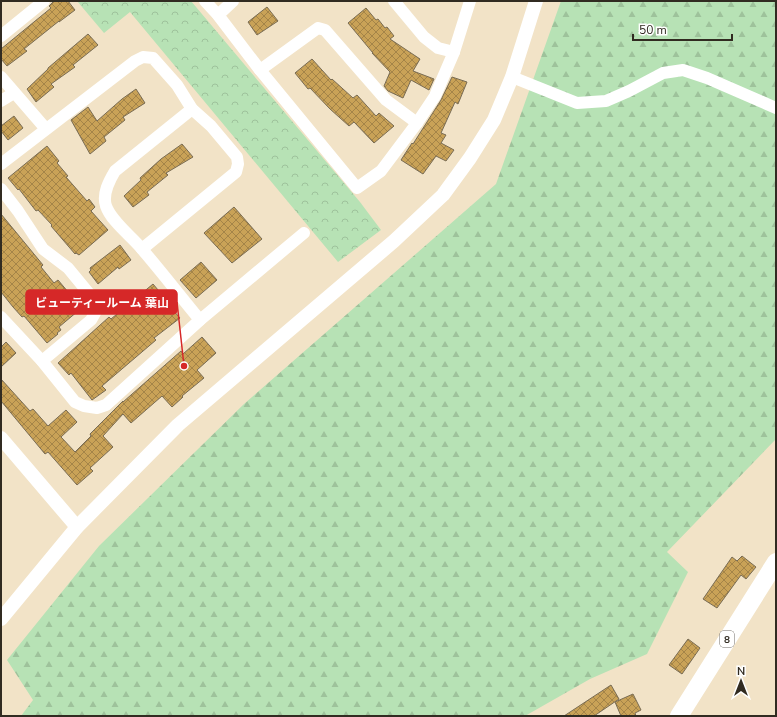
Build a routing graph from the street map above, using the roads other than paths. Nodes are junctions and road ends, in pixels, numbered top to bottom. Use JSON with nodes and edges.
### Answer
{"nodes":[{"id":1,"x":44,"y":1,"type":"edge"},
{"id":2,"x":205,"y":1,"type":"edge"},
{"id":3,"x":233,"y":1,"type":"edge"},
{"id":4,"x":394,"y":1,"type":"edge"},
{"id":5,"x":470,"y":1,"type":"edge"},
{"id":6,"x":536,"y":1,"type":"edge"},
{"id":7,"x":218,"y":15,"type":"junction"},
{"id":8,"x":1,"y":36,"type":"edge"},
{"id":9,"x":454,"y":52,"type":"junction"},
{"id":10,"x":260,"y":70,"type":"junction"},
{"id":11,"x":1,"y":77,"type":"edge"},
{"id":12,"x":512,"y":77,"type":"junction"},
{"id":13,"x":14,"y":93,"type":"junction"},
{"id":14,"x":1,"y":100,"type":"edge"},
{"id":15,"x":776,"y":108,"type":"edge"},
{"id":16,"x":192,"y":109,"type":"junction"},
{"id":17,"x":417,"y":123,"type":"junction"},
{"id":18,"x":46,"y":129,"type":"junction"},
{"id":19,"x":1,"y":164,"type":"edge"},
{"id":20,"x":1,"y":189,"type":"edge"},
{"id":21,"x":304,"y":233,"type":"dead end"},
{"id":22,"x":142,"y":249,"type":"junction"},
{"id":23,"x":1,"y":317,"type":"edge"},
{"id":24,"x":200,"y":320,"type":"junction"},
{"id":25,"x":42,"y":361,"type":"junction"},
{"id":26,"x":1,"y":438,"type":"edge"},
{"id":27,"x":77,"y":527,"type":"junction"},
{"id":28,"x":776,"y":562,"type":"edge"},
{"id":29,"x":1,"y":619,"type":"edge"},
{"id":30,"x":685,"y":713,"type":"edge"}],
"edges":[{"from":1,"to":8,"type":"street"},
{"from":2,"to":7,"type":"street"},
{"from":3,"to":7,"type":"street"},
{"from":4,"to":9,"type":"street"},
{"from":5,"to":9,"type":"street"},
{"from":6,"to":12,"type":"street"},
{"from":7,"to":10,"type":"street"},
{"from":9,"to":17,"type":"street"},
{"from":10,"to":17,"type":"street"},
{"from":10,"to":17,"type":"street"},
{"from":11,"to":13,"type":"street"},
{"from":12,"to":15,"type":"street"},
{"from":12,"to":27,"type":"street"},
{"from":13,"to":14,"type":"street"},
{"from":13,"to":18,"type":"street"},
{"from":16,"to":18,"type":"street"},
{"from":16,"to":22,"type":"street"},
{"from":16,"to":22,"type":"street"},
{"from":18,"to":19,"type":"street"},
{"from":20,"to":25,"type":"street"},
{"from":21,"to":24,"type":"street"},
{"from":22,"to":24,"type":"street"},
{"from":23,"to":25,"type":"street"},
{"from":24,"to":25,"type":"street"},
{"from":26,"to":27,"type":"street"},
{"from":27,"to":29,"type":"street"},
{"from":28,"to":30,"type":"main road","number":"8"}]}
